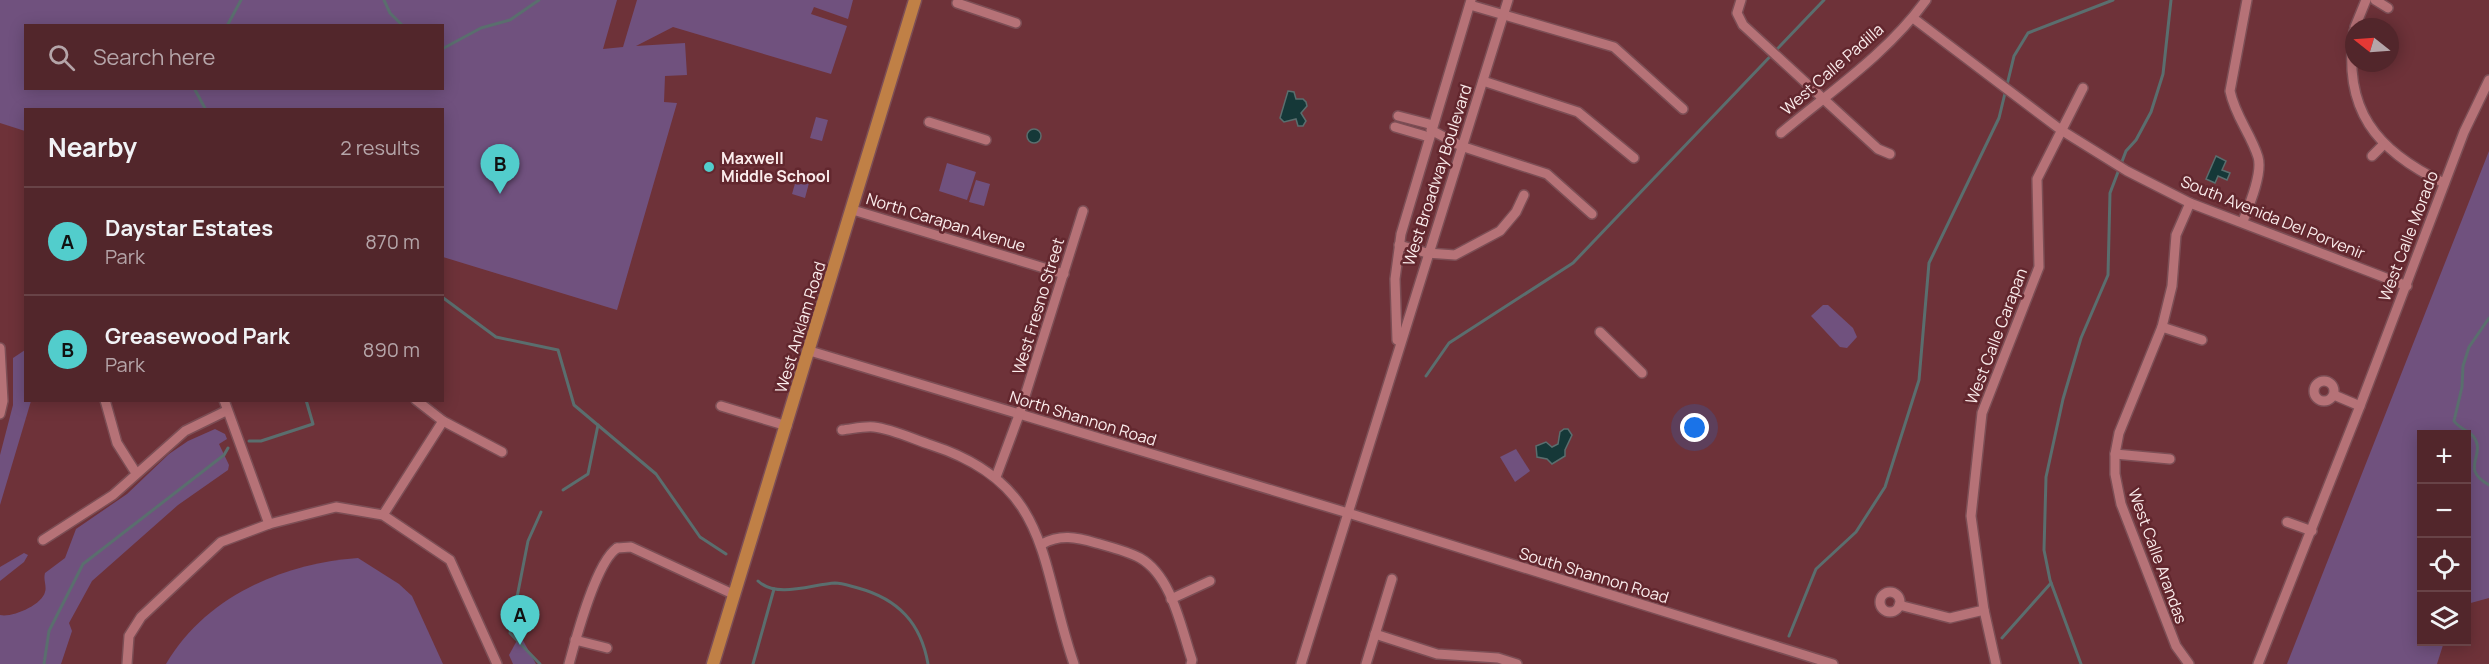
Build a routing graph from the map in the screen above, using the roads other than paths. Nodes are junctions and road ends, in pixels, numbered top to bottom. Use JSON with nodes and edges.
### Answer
{"nodes":[{"id":1,"x":915,"y":0,"type":"edge"},
{"id":2,"x":1508,"y":0,"type":"edge"},
{"id":3,"x":1741,"y":0,"type":"edge"},
{"id":4,"x":1926,"y":0,"type":"edge"},
{"id":5,"x":2247,"y":0,"type":"edge"},
{"id":6,"x":2366,"y":0,"type":"edge"},
{"id":7,"x":2375,"y":0,"type":"edge"},
{"id":8,"x":957,"y":3,"type":"dead end"},
{"id":9,"x":1471,"y":3,"type":"edge"},
{"id":10,"x":2388,"y":8,"type":"dead end"},
{"id":11,"x":1503,"y":15,"type":"junction"},
{"id":12,"x":1913,"y":18,"type":"junction"},
{"id":13,"x":2359,"y":18,"type":"edge"},
{"id":14,"x":1016,"y":23,"type":"dead end"},
{"id":15,"x":2353,"y":72,"type":"edge"},
{"id":16,"x":2489,"y":80,"type":"edge"},
{"id":17,"x":1483,"y":81,"type":"junction"},
{"id":18,"x":2084,"y":88,"type":"dead end"},
{"id":19,"x":1822,"y":99,"type":"junction"},
{"id":20,"x":1683,"y":109,"type":"dead end"},
{"id":21,"x":1398,"y":116,"type":"dead end"},
{"id":22,"x":929,"y":122,"type":"dead end"},
{"id":23,"x":1395,"y":127,"type":"dead end"},
{"id":24,"x":2061,"y":130,"type":"junction"},
{"id":25,"x":1431,"y":131,"type":"junction"},
{"id":26,"x":1781,"y":134,"type":"dead end"},
{"id":27,"x":986,"y":140,"type":"dead end"},
{"id":28,"x":2384,"y":144,"type":"junction"},
{"id":29,"x":1461,"y":146,"type":"junction"},
{"id":30,"x":1890,"y":154,"type":"dead end"},
{"id":31,"x":2372,"y":156,"type":"dead end"},
{"id":32,"x":1634,"y":158,"type":"dead end"},
{"id":33,"x":2444,"y":183,"type":"junction"},
{"id":34,"x":1524,"y":195,"type":"dead end"},
{"id":35,"x":2190,"y":203,"type":"junction"},
{"id":36,"x":853,"y":210,"type":"junction"},
{"id":37,"x":1083,"y":211,"type":"dead end"},
{"id":38,"x":1592,"y":214,"type":"dead end"},
{"id":39,"x":2243,"y":221,"type":"junction"},
{"id":40,"x":1399,"y":245,"type":"junction"},
{"id":41,"x":1427,"y":254,"type":"junction"},
{"id":42,"x":1064,"y":274,"type":"junction"},
{"id":43,"x":2407,"y":286,"type":"junction"},
{"id":44,"x":2162,"y":327,"type":"junction"},
{"id":45,"x":1600,"y":332,"type":"dead end"},
{"id":46,"x":2202,"y":340,"type":"dead end"},
{"id":47,"x":0,"y":348,"type":"edge"},
{"id":48,"x":810,"y":351,"type":"junction"},
{"id":49,"x":1395,"y":360,"type":"junction"},
{"id":50,"x":1642,"y":373,"type":"dead end"},
{"id":51,"x":2334,"y":395,"type":"dead end"},
{"id":52,"x":106,"y":402,"type":"edge"},
{"id":53,"x":419,"y":402,"type":"edge"},
{"id":54,"x":225,"y":406,"type":"edge"},
{"id":55,"x":721,"y":406,"type":"dead end"},
{"id":56,"x":2360,"y":406,"type":"junction"},
{"id":57,"x":0,"y":414,"type":"edge"},
{"id":58,"x":1019,"y":415,"type":"junction"},
{"id":59,"x":443,"y":421,"type":"junction"},
{"id":60,"x":786,"y":426,"type":"junction"},
{"id":61,"x":842,"y":430,"type":"dead end"},
{"id":62,"x":502,"y":452,"type":"dead end"},
{"id":63,"x":2115,"y":454,"type":"junction"},
{"id":64,"x":2170,"y":459,"type":"dead end"},
{"id":65,"x":136,"y":473,"type":"junction"},
{"id":66,"x":996,"y":477,"type":"junction"},
{"id":67,"x":1348,"y":513,"type":"junction"},
{"id":68,"x":383,"y":515,"type":"junction"},
{"id":69,"x":2287,"y":522,"type":"dead end"},
{"id":70,"x":268,"y":524,"type":"junction"},
{"id":71,"x":2312,"y":531,"type":"junction"},
{"id":72,"x":43,"y":540,"type":"dead end"},
{"id":73,"x":1042,"y":544,"type":"junction"},
{"id":74,"x":1392,"y":579,"type":"dead end"},
{"id":75,"x":1210,"y":581,"type":"dead end"},
{"id":76,"x":735,"y":595,"type":"junction"},
{"id":77,"x":1171,"y":599,"type":"junction"},
{"id":78,"x":1899,"y":605,"type":"dead end"},
{"id":79,"x":1984,"y":610,"type":"junction"},
{"id":80,"x":1375,"y":634,"type":"junction"},
{"id":81,"x":575,"y":640,"type":"junction"},
{"id":82,"x":607,"y":648,"type":"dead end"},
{"id":83,"x":127,"y":664,"type":"edge"},
{"id":84,"x":497,"y":664,"type":"edge"},
{"id":85,"x":569,"y":664,"type":"edge"},
{"id":86,"x":713,"y":664,"type":"edge"},
{"id":87,"x":1074,"y":664,"type":"edge"},
{"id":88,"x":1191,"y":664,"type":"edge"},
{"id":89,"x":1301,"y":664,"type":"edge"},
{"id":90,"x":1366,"y":664,"type":"edge"},
{"id":91,"x":1517,"y":664,"type":"edge"},
{"id":92,"x":1833,"y":664,"type":"edge"},
{"id":93,"x":1996,"y":664,"type":"edge"},
{"id":94,"x":2189,"y":664,"type":"edge"},
{"id":95,"x":2258,"y":664,"type":"edge"}],
"edges":[{"from":1,"to":36,"type":"main road","name":"West Anklam Road"},
{"from":2,"to":11,"type":"street","name":"West Broadway Boulevard"},
{"from":3,"to":19,"type":"street"},
{"from":4,"to":12,"type":"street","name":"West Calle Padilla"},
{"from":5,"to":39,"type":"street"},
{"from":6,"to":13,"type":"street"},
{"from":7,"to":10,"type":"street"},
{"from":8,"to":14,"type":"street"},
{"from":9,"to":11,"type":"street"},
{"from":9,"to":25,"type":"street","name":"West Broadway Boulevard"},
{"from":11,"to":17,"type":"street","name":"West Broadway Boulevard"},
{"from":11,"to":20,"type":"street"},
{"from":12,"to":19,"type":"street","name":"West Calle Padilla"},
{"from":12,"to":24,"type":"street","name":"South Avenida Del Porvenir"},
{"from":15,"to":28,"type":"street"},
{"from":16,"to":33,"type":"street","name":"West Calle Morado"},
{"from":17,"to":29,"type":"street","name":"West Broadway Boulevard"},
{"from":17,"to":32,"type":"street"},
{"from":18,"to":24,"type":"street"},
{"from":19,"to":26,"type":"street","name":"West Calle Padilla"},
{"from":19,"to":30,"type":"street"},
{"from":21,"to":25,"type":"street"},
{"from":22,"to":27,"type":"street"},
{"from":23,"to":25,"type":"street"},
{"from":24,"to":35,"type":"street","name":"South Avenida Del Porvenir"},
{"from":24,"to":79,"type":"street","name":"West Calle Carapan"},
{"from":25,"to":29,"type":"street"},
{"from":25,"to":40,"type":"street","name":"West Broadway Boulevard"},
{"from":28,"to":31,"type":"street"},
{"from":28,"to":33,"type":"street"},
{"from":29,"to":38,"type":"street"},
{"from":29,"to":41,"type":"street","name":"West Broadway Boulevard"},
{"from":33,"to":43,"type":"street","name":"West Calle Morado"},
{"from":34,"to":41,"type":"street"},
{"from":35,"to":39,"type":"street","name":"South Avenida Del Porvenir"},
{"from":35,"to":44,"type":"street","name":"West Calle Arandas"},
{"from":36,"to":42,"type":"street","name":"North Carapan Avenue"},
{"from":36,"to":48,"type":"main road","name":"West Anklam Road"},
{"from":37,"to":42,"type":"street","name":"West Fresno Street"},
{"from":39,"to":43,"type":"street","name":"South Avenida Del Porvenir"},
{"from":40,"to":41,"type":"street"},
{"from":40,"to":49,"type":"street","name":"West Broadway Boulevard"},
{"from":41,"to":49,"type":"street","name":"West Broadway Boulevard"},
{"from":42,"to":58,"type":"street","name":"West Fresno Street"},
{"from":43,"to":56,"type":"street","name":"West Calle Morado"},
{"from":44,"to":46,"type":"street"},
{"from":44,"to":63,"type":"street","name":"West Calle Arandas"},
{"from":45,"to":50,"type":"street"},
{"from":47,"to":57,"type":"street"},
{"from":48,"to":58,"type":"street","name":"North Shannon Road"},
{"from":48,"to":60,"type":"main road","name":"West Anklam Road"},
{"from":49,"to":67,"type":"street","name":"West Broadway Boulevard"},
{"from":51,"to":56,"type":"street"},
{"from":52,"to":65,"type":"street"},
{"from":53,"to":59,"type":"street"},
{"from":54,"to":65,"type":"street"},
{"from":54,"to":70,"type":"street"},
{"from":55,"to":60,"type":"street"},
{"from":56,"to":71,"type":"street","name":"West Calle Morado"},
{"from":58,"to":66,"type":"street","name":"West Fresno Street"},
{"from":58,"to":67,"type":"street","name":"North Shannon Road"},
{"from":59,"to":62,"type":"street"},
{"from":59,"to":68,"type":"street"},
{"from":60,"to":76,"type":"main road","name":"West Anklam Road"},
{"from":61,"to":66,"type":"street"},
{"from":63,"to":64,"type":"street"},
{"from":63,"to":94,"type":"street","name":"West Calle Arandas"},
{"from":65,"to":72,"type":"street"},
{"from":66,"to":73,"type":"street"},
{"from":67,"to":89,"type":"street","name":"West Broadway Boulevard"},
{"from":67,"to":92,"type":"street","name":"South Shannon Road"},
{"from":68,"to":70,"type":"street"},
{"from":68,"to":84,"type":"street"},
{"from":69,"to":71,"type":"street"},
{"from":70,"to":83,"type":"street"},
{"from":71,"to":95,"type":"street","name":"West Calle Morado"},
{"from":73,"to":77,"type":"street"},
{"from":73,"to":87,"type":"street"},
{"from":74,"to":80,"type":"street"},
{"from":75,"to":77,"type":"street"},
{"from":76,"to":81,"type":"street"},
{"from":76,"to":86,"type":"main road","name":"West Anklam Road"},
{"from":77,"to":88,"type":"street"},
{"from":78,"to":79,"type":"street"},
{"from":79,"to":93,"type":"street","name":"West Calle Carapan"},
{"from":80,"to":90,"type":"street"},
{"from":80,"to":91,"type":"street"},
{"from":81,"to":82,"type":"street"},
{"from":81,"to":85,"type":"street"}]}
